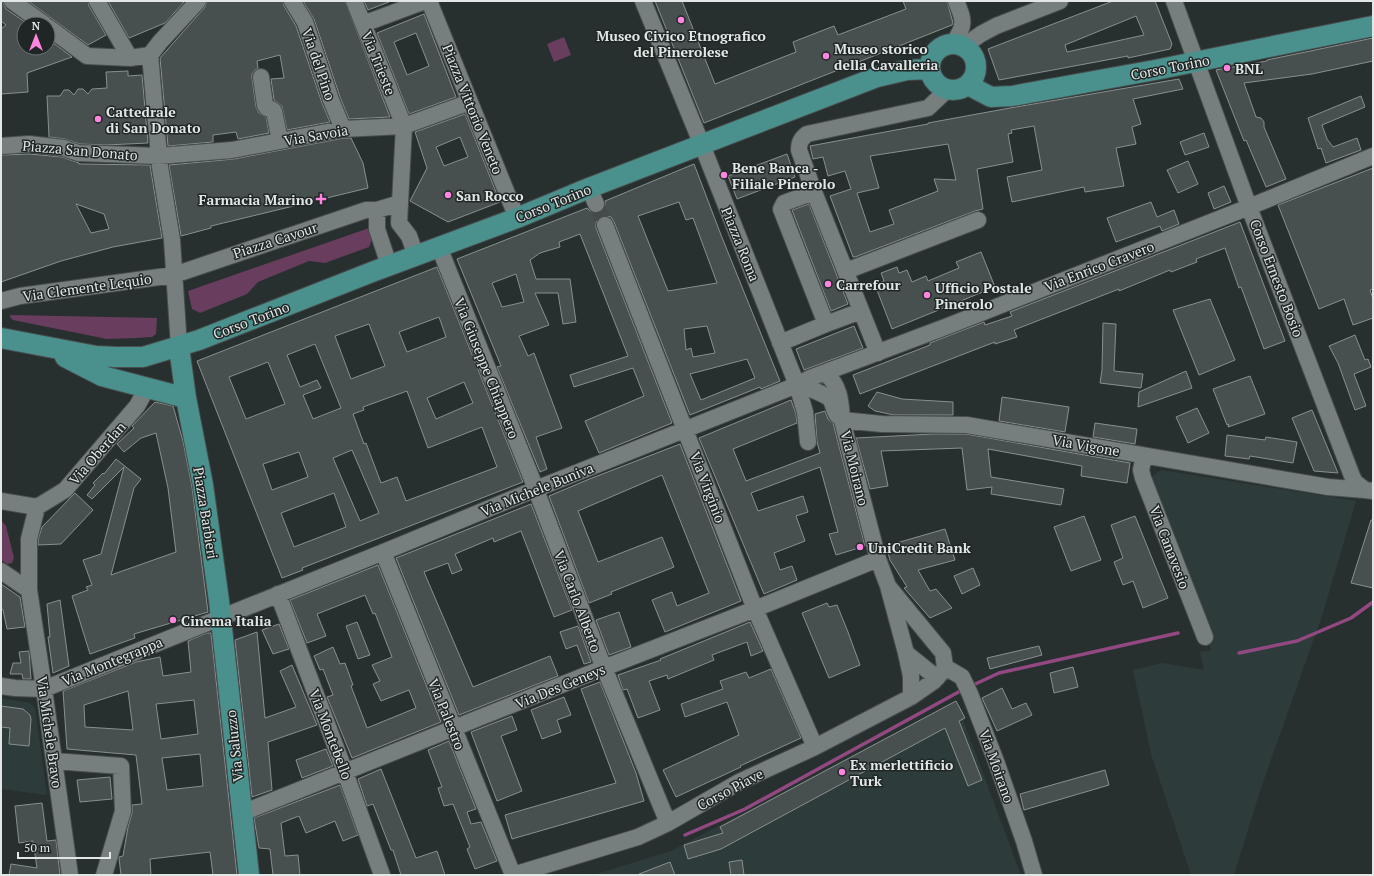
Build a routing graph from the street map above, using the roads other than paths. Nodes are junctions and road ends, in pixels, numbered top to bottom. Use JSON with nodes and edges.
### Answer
{"nodes":[{"id":1,"x":12,"y":1,"type":"edge"},
{"id":2,"x":97,"y":1,"type":"edge"},
{"id":3,"x":198,"y":1,"type":"edge"},
{"id":4,"x":292,"y":1,"type":"edge"},
{"id":5,"x":354,"y":1,"type":"edge"},
{"id":6,"x":425,"y":1,"type":"edge"},
{"id":7,"x":429,"y":1,"type":"edge"},
{"id":8,"x":643,"y":1,"type":"edge"},
{"id":9,"x":956,"y":1,"type":"edge"},
{"id":10,"x":1060,"y":1,"type":"edge"},
{"id":11,"x":1174,"y":1,"type":"edge"},
{"id":12,"x":33,"y":16,"type":"edge"},
{"id":13,"x":363,"y":24,"type":"junction"},
{"id":14,"x":1373,"y":26,"type":"edge"},
{"id":15,"x":56,"y":33,"type":"edge"},
{"id":16,"x":958,"y":45,"type":"junction"},
{"id":17,"x":150,"y":55,"type":"junction"},
{"id":18,"x":130,"y":58,"type":"junction"},
{"id":19,"x":1196,"y":61,"type":"junction"},
{"id":20,"x":929,"y":69,"type":"junction"},
{"id":21,"x":262,"y":77,"type":"dead end"},
{"id":22,"x":968,"y":85,"type":"junction"},
{"id":23,"x":947,"y":90,"type":"junction"},
{"id":24,"x":470,"y":102,"type":"junction"},
{"id":25,"x":404,"y":126,"type":"junction"},
{"id":26,"x":343,"y":129,"type":"junction"},
{"id":27,"x":280,"y":141,"type":"junction"},
{"id":28,"x":702,"y":144,"type":"junction"},
{"id":29,"x":1,"y":146,"type":"edge"},
{"id":30,"x":158,"y":156,"type":"junction"},
{"id":31,"x":1373,"y":156,"type":"edge"},
{"id":32,"x":814,"y":192,"type":"junction"},
{"id":33,"x":400,"y":203,"type":"junction"},
{"id":34,"x":1250,"y":207,"type":"junction"},
{"id":35,"x":377,"y":210,"type":"junction"},
{"id":36,"x":517,"y":218,"type":"junction"},
{"id":37,"x":978,"y":220,"type":"dead end"},
{"id":38,"x":399,"y":223,"type":"junction"},
{"id":39,"x":606,"y":225,"type":"tunnel mouth"},
{"id":40,"x":439,"y":247,"type":"junction"},
{"id":41,"x":416,"y":256,"type":"junction"},
{"id":42,"x":389,"y":265,"type":"junction"},
{"id":43,"x":846,"y":271,"type":"junction"},
{"id":44,"x":174,"y":275,"type":"junction"},
{"id":45,"x":1,"y":301,"type":"edge"},
{"id":46,"x":861,"y":311,"type":"junction"},
{"id":47,"x":826,"y":324,"type":"junction"},
{"id":48,"x":1,"y":338,"type":"edge"},
{"id":49,"x":780,"y":343,"type":"junction"},
{"id":50,"x":42,"y":346,"type":"junction"},
{"id":51,"x":179,"y":347,"type":"junction"},
{"id":52,"x":878,"y":352,"type":"junction"},
{"id":53,"x":824,"y":373,"type":"junction"},
{"id":54,"x":797,"y":385,"type":"junction"},
{"id":55,"x":147,"y":388,"type":"junction"},
{"id":56,"x":824,"y":395,"type":"junction"},
{"id":57,"x":186,"y":398,"type":"junction"},
{"id":58,"x":842,"y":420,"type":"junction"},
{"id":59,"x":685,"y":430,"type":"junction"},
{"id":60,"x":808,"y":442,"type":"dead end"},
{"id":61,"x":1144,"y":456,"type":"junction"},
{"id":62,"x":1352,"y":476,"type":"junction"},
{"id":63,"x":1328,"y":487,"type":"junction"},
{"id":64,"x":536,"y":489,"type":"junction"},
{"id":65,"x":1369,"y":490,"type":"edge"},
{"id":66,"x":1,"y":501,"type":"edge"},
{"id":67,"x":37,"y":507,"type":"junction"},
{"id":68,"x":383,"y":552,"type":"junction"},
{"id":69,"x":878,"y":559,"type":"junction"},
{"id":70,"x":1,"y":571,"type":"edge"},
{"id":71,"x":888,"y":586,"type":"junction"},
{"id":72,"x":29,"y":590,"type":"junction"},
{"id":73,"x":278,"y":594,"type":"junction"},
{"id":74,"x":755,"y":609,"type":"junction"},
{"id":75,"x":220,"y":618,"type":"junction"},
{"id":76,"x":1205,"y":637,"type":"dead end"},
{"id":77,"x":906,"y":653,"type":"junction"},
{"id":78,"x":604,"y":668,"type":"junction"},
{"id":79,"x":941,"y":673,"type":"junction"},
{"id":80,"x":1,"y":686,"type":"edge"},
{"id":81,"x":44,"y":688,"type":"junction"},
{"id":82,"x":911,"y":696,"type":"junction"},
{"id":83,"x":453,"y":728,"type":"junction"},
{"id":84,"x":816,"y":747,"type":"junction"},
{"id":85,"x":54,"y":761,"type":"junction"},
{"id":86,"x":346,"y":772,"type":"junction"},
{"id":87,"x":242,"y":813,"type":"junction"},
{"id":88,"x":668,"y":823,"type":"junction"},
{"id":89,"x":70,"y":875,"type":"edge"},
{"id":90,"x":104,"y":875,"type":"edge"},
{"id":91,"x":249,"y":875,"type":"edge"},
{"id":92,"x":382,"y":875,"type":"edge"},
{"id":93,"x":513,"y":875,"type":"edge"},
{"id":94,"x":1034,"y":875,"type":"edge"}],
"edges":[{"from":1,"to":12,"type":"street"},
{"from":2,"to":18,"type":"street"},
{"from":3,"to":17,"type":"street"},
{"from":4,"to":26,"type":"street","name":"Via del Pino"},
{"from":5,"to":13,"type":"street","name":"Via Trieste"},
{"from":6,"to":13,"type":"street"},
{"from":7,"to":24,"type":"street","name":"Piazza Vittorio Veneto"},
{"from":8,"to":28,"type":"street"},
{"from":9,"to":16,"type":"street"},
{"from":10,"to":16,"type":"street"},
{"from":11,"to":19,"type":"street","name":"Corso Ernesto Bosio"},
{"from":13,"to":25,"type":"street","name":"Via Trieste"},
{"from":14,"to":19,"type":"main road","name":"Corso Torino"},
{"from":15,"to":18,"type":"street"},
{"from":16,"to":20,"type":"main road"},
{"from":16,"to":22,"type":"main road"},
{"from":17,"to":18,"type":"street"},
{"from":17,"to":30,"type":"street"},
{"from":19,"to":22,"type":"main road","name":"Corso Torino"},
{"from":19,"to":34,"type":"street","name":"Corso Ernesto Bosio"},
{"from":20,"to":23,"type":"main road"},
{"from":20,"to":28,"type":"main road","name":"Corso Torino"},
{"from":21,"to":27,"type":"street"},
{"from":22,"to":23,"type":"main road"},
{"from":23,"to":32,"type":"street"},
{"from":24,"to":25,"type":"street","name":"Via Savoia"},
{"from":24,"to":36,"type":"street","name":"Piazza Vittorio Veneto"},
{"from":25,"to":26,"type":"street","name":"Via Savoia"},
{"from":25,"to":33,"type":"street"},
{"from":26,"to":27,"type":"street","name":"Via Savoia"},
{"from":27,"to":30,"type":"street","name":"Via Savoia"},
{"from":28,"to":36,"type":"main road","name":"Corso Torino"},
{"from":28,"to":49,"type":"street","name":"Piazza Roma"},
{"from":29,"to":30,"type":"street","name":"Piazza San Donato"},
{"from":30,"to":44,"type":"street"},
{"from":31,"to":34,"type":"street","name":"Via Enrico Cravero"},
{"from":32,"to":43,"type":"street"},
{"from":32,"to":47,"type":"street"},
{"from":33,"to":35,"type":"street","name":"Piazza Cavour"},
{"from":33,"to":38,"type":"street"},
{"from":34,"to":52,"type":"street","name":"Via Enrico Cravero"},
{"from":34,"to":62,"type":"street","name":"Corso Ernesto Bosio"},
{"from":35,"to":38,"type":"street"},
{"from":35,"to":42,"type":"street"},
{"from":35,"to":44,"type":"street","name":"Piazza Cavour"},
{"from":36,"to":40,"type":"main road","name":"Corso Torino"},
{"from":37,"to":43,"type":"street"},
{"from":38,"to":41,"type":"street"},
{"from":39,"to":59,"type":"street","name":"Via Virginio"},
{"from":40,"to":41,"type":"main road","name":"Corso Torino"},
{"from":40,"to":64,"type":"street","name":"Via Giuseppe Chiappero"},
{"from":41,"to":42,"type":"main road","name":"Corso Torino"},
{"from":42,"to":51,"type":"main road","name":"Corso Torino"},
{"from":43,"to":46,"type":"street"},
{"from":44,"to":45,"type":"street","name":"Via Clemente Lequio"},
{"from":44,"to":51,"type":"street"},
{"from":46,"to":47,"type":"street"},
{"from":46,"to":52,"type":"street"},
{"from":47,"to":49,"type":"street"},
{"from":48,"to":50,"type":"main road"},
{"from":49,"to":54,"type":"street","name":"Piazza Roma"},
{"from":50,"to":51,"type":"main road"},
{"from":50,"to":55,"type":"main road"},
{"from":51,"to":57,"type":"main road","name":"Piazza Barbieri"},
{"from":52,"to":53,"type":"street","name":"Via Enrico Cravero"},
{"from":53,"to":54,"type":"street","name":"Via Michele Buniva"},
{"from":53,"to":56,"type":"street"},
{"from":53,"to":58,"type":"street","name":"Via Moirano"},
{"from":54,"to":56,"type":"street"},
{"from":54,"to":59,"type":"street","name":"Via Michele Buniva"},
{"from":54,"to":60,"type":"street"},
{"from":55,"to":57,"type":"main road"},
{"from":55,"to":67,"type":"street","name":"Via Oberdan"},
{"from":56,"to":58,"type":"street","name":"Via Moirano"},
{"from":57,"to":75,"type":"main road","name":"Piazza Barbieri"},
{"from":58,"to":61,"type":"street","name":"Via Vigone"},
{"from":58,"to":69,"type":"street","name":"Via Moirano"},
{"from":59,"to":64,"type":"street","name":"Via Michele Buniva"},
{"from":59,"to":74,"type":"street","name":"Via Virginio"},
{"from":61,"to":63,"type":"street","name":"Via Vigone"},
{"from":61,"to":76,"type":"street","name":"Via Canavesio"},
{"from":62,"to":63,"type":"street"},
{"from":62,"to":65,"type":"street","name":"Corso Ernesto Bosio"},
{"from":63,"to":65,"type":"street","name":"Via Vigone"},
{"from":64,"to":68,"type":"street","name":"Via Michele Buniva"},
{"from":64,"to":78,"type":"street","name":"Via Carlo Alberto"},
{"from":66,"to":67,"type":"street"},
{"from":67,"to":72,"type":"street","name":"Via Michele Bravo"},
{"from":68,"to":73,"type":"street","name":"Via Michele Buniva"},
{"from":68,"to":83,"type":"street","name":"Via Palestro"},
{"from":69,"to":71,"type":"street","name":"Via Moirano"},
{"from":69,"to":74,"type":"street","name":"Via Des Geneys"},
{"from":70,"to":72,"type":"street"},
{"from":71,"to":77,"type":"street","name":"Via Moirano"},
{"from":71,"to":79,"type":"street","name":"Via Moirano"},
{"from":72,"to":81,"type":"street","name":"Via Michele Bravo"},
{"from":73,"to":75,"type":"street"},
{"from":73,"to":86,"type":"street","name":"Via Montebello"},
{"from":74,"to":78,"type":"street","name":"Via Des Geneys"},
{"from":74,"to":84,"type":"street","name":"Via Virginio"},
{"from":75,"to":81,"type":"street","name":"Via Montegrappa"},
{"from":75,"to":87,"type":"main road","name":"Via Saluzzo"},
{"from":77,"to":79,"type":"street","name":"Via Moirano"},
{"from":77,"to":82,"type":"street","name":"Via Moirano"},
{"from":78,"to":83,"type":"street","name":"Via Des Geneys"},
{"from":78,"to":88,"type":"street","name":"Via Carlo Alberto"},
{"from":79,"to":82,"type":"street","name":"Corso Piave"},
{"from":79,"to":94,"type":"street","name":"Via Moirano"},
{"from":80,"to":81,"type":"street","name":"Via Montegrappa"},
{"from":81,"to":85,"type":"street","name":"Via Michele Bravo"},
{"from":82,"to":84,"type":"street","name":"Corso Piave"},
{"from":83,"to":86,"type":"street","name":"Via Des Geneys"},
{"from":83,"to":93,"type":"street","name":"Via Palestro"},
{"from":84,"to":88,"type":"street","name":"Corso Piave"},
{"from":85,"to":89,"type":"street","name":"Via Michele Bravo"},
{"from":85,"to":90,"type":"street"},
{"from":86,"to":87,"type":"street","name":"Via Des Geneys"},
{"from":86,"to":92,"type":"street","name":"Via Montebello"},
{"from":87,"to":91,"type":"main road","name":"Via Saluzzo"},
{"from":88,"to":93,"type":"street","name":"Corso Piave"}]}
